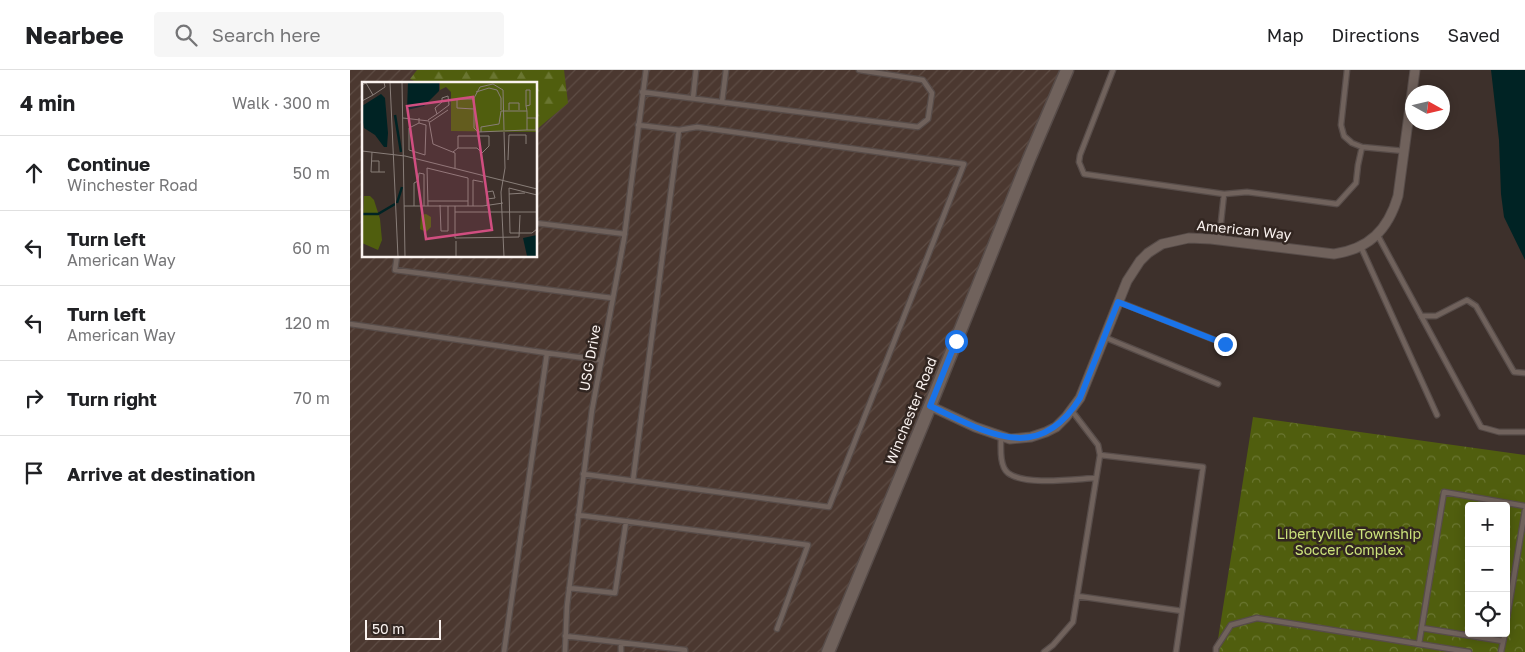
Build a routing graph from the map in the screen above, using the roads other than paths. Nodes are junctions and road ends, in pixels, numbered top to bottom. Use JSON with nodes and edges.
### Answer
{"nodes":[{"id":1,"x":646,"y":70,"type":"edge"},
{"id":2,"x":696,"y":70,"type":"edge"},
{"id":3,"x":726,"y":70,"type":"edge"},
{"id":4,"x":859,"y":70,"type":"edge"},
{"id":5,"x":1067,"y":70,"type":"edge"},
{"id":6,"x":1113,"y":70,"type":"edge"},
{"id":7,"x":1347,"y":70,"type":"edge"},
{"id":8,"x":1415,"y":70,"type":"edge"},
{"id":9,"x":642,"y":92,"type":"junction"},
{"id":10,"x":693,"y":98,"type":"junction"},
{"id":11,"x":722,"y":102,"type":"junction"},
{"id":12,"x":638,"y":126,"type":"junction"},
{"id":13,"x":679,"y":130,"type":"junction"},
{"id":14,"x":1362,"y":147,"type":"junction"},
{"id":15,"x":1404,"y":151,"type":"junction"},
{"id":16,"x":1224,"y":194,"type":"junction"},
{"id":17,"x":538,"y":222,"type":"edge"},
{"id":18,"x":625,"y":234,"type":"junction"},
{"id":19,"x":1377,"y":234,"type":"junction"},
{"id":20,"x":1219,"y":240,"type":"junction"},
{"id":21,"x":1361,"y":247,"type":"junction"},
{"id":22,"x":397,"y":258,"type":"edge"},
{"id":23,"x":612,"y":298,"type":"junction"},
{"id":24,"x":1118,"y":302,"type":"junction"},
{"id":25,"x":1421,"y":316,"type":"junction"},
{"id":26,"x":350,"y":324,"type":"edge"},
{"id":27,"x":1104,"y":337,"type":"junction"},
{"id":28,"x":1225,"y":344,"type":"dead end"},
{"id":29,"x":547,"y":353,"type":"junction"},
{"id":30,"x":600,"y":360,"type":"junction"},
{"id":31,"x":1525,"y":374,"type":"edge"},
{"id":32,"x":1218,"y":384,"type":"dead end"},
{"id":33,"x":930,"y":406,"type":"junction"},
{"id":34,"x":1072,"y":411,"type":"junction"},
{"id":35,"x":1437,"y":415,"type":"dead end"},
{"id":36,"x":1525,"y":432,"type":"edge"},
{"id":37,"x":1000,"y":436,"type":"junction"},
{"id":38,"x":1100,"y":455,"type":"junction"},
{"id":39,"x":583,"y":474,"type":"junction"},
{"id":40,"x":1096,"y":478,"type":"junction"},
{"id":41,"x":633,"y":480,"type":"junction"},
{"id":42,"x":1525,"y":506,"type":"edge"},
{"id":43,"x":1525,"y":510,"type":"edge"},
{"id":44,"x":578,"y":515,"type":"junction"},
{"id":45,"x":626,"y":522,"type":"junction"},
{"id":46,"x":569,"y":588,"type":"junction"},
{"id":47,"x":1077,"y":596,"type":"junction"},
{"id":48,"x":1510,"y":600,"type":"edge"},
{"id":49,"x":1182,"y":612,"type":"junction"},
{"id":50,"x":1422,"y":628,"type":"junction"},
{"id":51,"x":777,"y":629,"type":"dead end"},
{"id":52,"x":565,"y":636,"type":"junction"},
{"id":53,"x":1504,"y":637,"type":"edge"},
{"id":54,"x":1503,"y":641,"type":"junction"},
{"id":55,"x":621,"y":643,"type":"junction"},
{"id":56,"x":1420,"y":644,"type":"junction"},
{"id":57,"x":504,"y":652,"type":"edge"},
{"id":58,"x":565,"y":652,"type":"edge"},
{"id":59,"x":621,"y":652,"type":"edge"},
{"id":60,"x":684,"y":652,"type":"edge"},
{"id":61,"x":828,"y":652,"type":"edge"},
{"id":62,"x":1044,"y":652,"type":"edge"},
{"id":63,"x":1176,"y":652,"type":"edge"},
{"id":64,"x":1216,"y":652,"type":"edge"},
{"id":65,"x":1469,"y":652,"type":"edge"},
{"id":66,"x":1502,"y":652,"type":"edge"}],
"edges":[{"from":1,"to":9,"type":"lane","name":"USG Drive"},
{"from":2,"to":10,"type":"lane"},
{"from":3,"to":11,"type":"lane"},
{"from":4,"to":11,"type":"lane"},
{"from":5,"to":33,"type":"main road","name":"Winchester Road"},
{"from":6,"to":16,"type":"lane"},
{"from":7,"to":14,"type":"lane"},
{"from":8,"to":15,"type":"street","name":"American Way"},
{"from":9,"to":10,"type":"lane"},
{"from":9,"to":12,"type":"lane","name":"USG Drive"},
{"from":10,"to":11,"type":"lane"},
{"from":12,"to":13,"type":"lane"},
{"from":12,"to":18,"type":"lane","name":"USG Drive"},
{"from":13,"to":41,"type":"lane"},
{"from":13,"to":41,"type":"lane"},
{"from":14,"to":15,"type":"lane"},
{"from":14,"to":16,"type":"lane"},
{"from":15,"to":19,"type":"street","name":"American Way"},
{"from":16,"to":20,"type":"lane"},
{"from":17,"to":18,"type":"lane"},
{"from":18,"to":23,"type":"lane","name":"USG Drive"},
{"from":19,"to":21,"type":"street","name":"American Way"},
{"from":19,"to":25,"type":"lane"},
{"from":20,"to":21,"type":"street","name":"American Way"},
{"from":20,"to":24,"type":"street","name":"American Way"},
{"from":21,"to":35,"type":"lane"},
{"from":22,"to":23,"type":"lane"},
{"from":23,"to":30,"type":"lane","name":"USG Drive"},
{"from":24,"to":27,"type":"street","name":"American Way"},
{"from":24,"to":28,"type":"lane"},
{"from":25,"to":31,"type":"lane"},
{"from":25,"to":36,"type":"lane"},
{"from":26,"to":29,"type":"lane"},
{"from":27,"to":32,"type":"lane"},
{"from":27,"to":34,"type":"street","name":"American Way"},
{"from":29,"to":30,"type":"lane"},
{"from":29,"to":57,"type":"lane"},
{"from":30,"to":39,"type":"lane","name":"USG Drive"},
{"from":33,"to":37,"type":"street","name":"American Way"},
{"from":33,"to":61,"type":"main road","name":"Winchester Road"},
{"from":34,"to":37,"type":"street","name":"American Way"},
{"from":34,"to":38,"type":"lane"},
{"from":37,"to":40,"type":"lane"},
{"from":38,"to":40,"type":"lane"},
{"from":38,"to":49,"type":"lane"},
{"from":39,"to":41,"type":"lane"},
{"from":39,"to":44,"type":"lane","name":"USG Drive"},
{"from":40,"to":47,"type":"lane"},
{"from":42,"to":50,"type":"lane"},
{"from":43,"to":48,"type":"lane"},
{"from":44,"to":45,"type":"lane"},
{"from":44,"to":46,"type":"lane","name":"USG Drive"},
{"from":45,"to":46,"type":"lane"},
{"from":45,"to":51,"type":"lane"},
{"from":46,"to":52,"type":"lane","name":"USG Drive"},
{"from":47,"to":49,"type":"lane"},
{"from":47,"to":62,"type":"lane"},
{"from":49,"to":63,"type":"lane"},
{"from":50,"to":54,"type":"lane"},
{"from":50,"to":56,"type":"lane"},
{"from":52,"to":55,"type":"lane"},
{"from":52,"to":58,"type":"lane","name":"USG Drive"},
{"from":53,"to":54,"type":"lane"},
{"from":54,"to":66,"type":"lane"},
{"from":55,"to":59,"type":"lane"},
{"from":55,"to":60,"type":"lane"},
{"from":56,"to":64,"type":"lane"},
{"from":56,"to":65,"type":"lane"}]}
